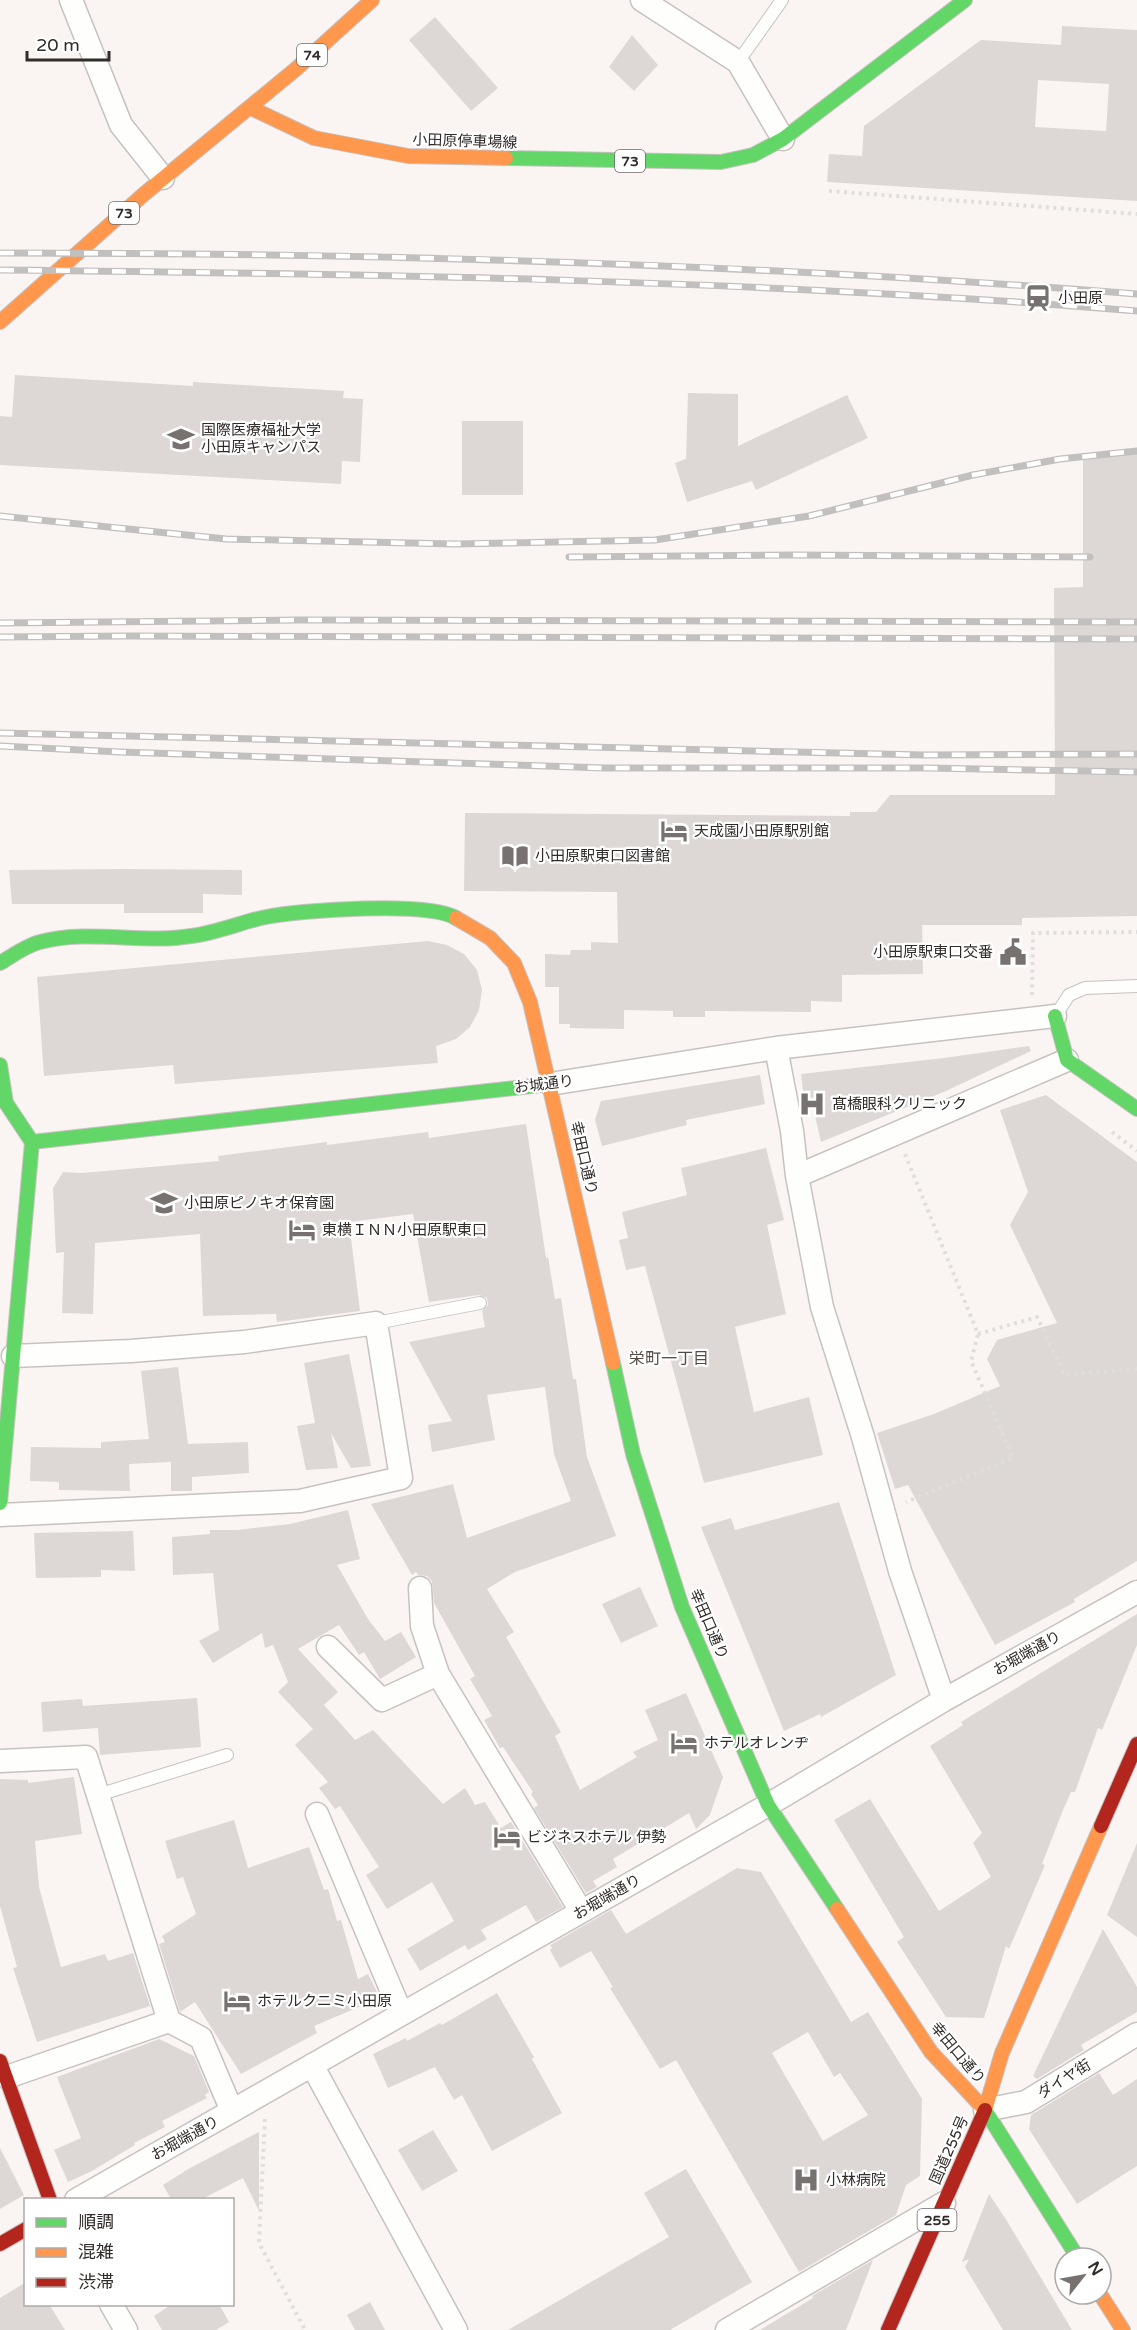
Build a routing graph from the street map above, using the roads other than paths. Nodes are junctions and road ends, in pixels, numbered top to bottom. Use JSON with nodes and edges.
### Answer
{"nodes":[{"id":1,"x":71,"y":0,"type":"edge"},
{"id":2,"x":372,"y":0,"type":"edge"},
{"id":3,"x":642,"y":0,"type":"edge"},
{"id":4,"x":782,"y":0,"type":"edge"},
{"id":5,"x":964,"y":0,"type":"edge"},
{"id":6,"x":738,"y":62,"type":"junction"},
{"id":7,"x":251,"y":108,"type":"junction"},
{"id":8,"x":783,"y":140,"type":"junction"},
{"id":9,"x":163,"y":178,"type":"junction"},
{"id":10,"x":0,"y":322,"type":"edge"},
{"id":11,"x":0,"y":963,"type":"edge"},
{"id":12,"x":1137,"y":986,"type":"edge"},
{"id":13,"x":1055,"y":1016,"type":"junction"},
{"id":14,"x":776,"y":1048,"type":"junction"},
{"id":15,"x":1066,"y":1060,"type":"junction"},
{"id":16,"x":0,"y":1065,"type":"edge"},
{"id":17,"x":550,"y":1084,"type":"junction"},
{"id":18,"x":1137,"y":1109,"type":"edge"},
{"id":19,"x":32,"y":1142,"type":"junction"},
{"id":20,"x":797,"y":1176,"type":"junction"},
{"id":21,"x":480,"y":1303,"type":"dead end"},
{"id":22,"x":376,"y":1323,"type":"junction"},
{"id":23,"x":13,"y":1356,"type":"junction"},
{"id":24,"x":0,"y":1503,"type":"edge"},
{"id":25,"x":0,"y":1515,"type":"edge"},
{"id":26,"x":420,"y":1588,"type":"dead end"},
{"id":27,"x":1137,"y":1592,"type":"edge"},
{"id":28,"x":328,"y":1647,"type":"dead end"},
{"id":29,"x":438,"y":1674,"type":"junction"},
{"id":30,"x":944,"y":1700,"type":"junction"},
{"id":31,"x":1137,"y":1744,"type":"edge"},
{"id":32,"x":227,"y":1755,"type":"dead end"},
{"id":33,"x":0,"y":1761,"type":"edge"},
{"id":34,"x":98,"y":1796,"type":"junction"},
{"id":35,"x":768,"y":1805,"type":"junction"},
{"id":36,"x":317,"y":1814,"type":"dead end"},
{"id":37,"x":581,"y":1911,"type":"junction"},
{"id":38,"x":401,"y":2013,"type":"junction"},
{"id":39,"x":169,"y":2021,"type":"junction"},
{"id":40,"x":1137,"y":2034,"type":"edge"},
{"id":41,"x":312,"y":2065,"type":"junction"},
{"id":42,"x":3,"y":2069,"type":"edge"},
{"id":43,"x":985,"y":2110,"type":"junction"},
{"id":44,"x":232,"y":2111,"type":"junction"},
{"id":45,"x":50,"y":2198,"type":"edge"},
{"id":46,"x":78,"y":2198,"type":"edge"},
{"id":47,"x":944,"y":2203,"type":"junction"},
{"id":48,"x":24,"y":2230,"type":"edge"},
{"id":49,"x":0,"y":2244,"type":"edge"},
{"id":50,"x":1070,"y":2246,"type":"edge"},
{"id":51,"x":112,"y":2306,"type":"edge"},
{"id":52,"x":1108,"y":2306,"type":"edge"},
{"id":53,"x":126,"y":2330,"type":"edge"},
{"id":54,"x":456,"y":2330,"type":"edge"},
{"id":55,"x":727,"y":2330,"type":"edge"},
{"id":56,"x":888,"y":2330,"type":"edge"},
{"id":57,"x":1123,"y":2330,"type":"edge"}],
"edges":[{"from":1,"to":9,"type":"street"},
{"from":2,"to":7,"type":"main road","number":"74"},
{"from":3,"to":6,"type":"street"},
{"from":4,"to":6,"type":"lane"},
{"from":5,"to":8,"type":"main road","name":"小田原停車場線","number":"73"},
{"from":6,"to":8,"type":"street"},
{"from":7,"to":8,"type":"main road","name":"小田原停車場線","number":"73"},
{"from":7,"to":9,"type":"main road","number":"73"},
{"from":9,"to":10,"type":"main road","number":"73"},
{"from":11,"to":17,"type":"main road","name":"幸田口通り"},
{"from":12,"to":13,"type":"lane"},
{"from":13,"to":14,"type":"street","name":"お城通り"},
{"from":13,"to":15,"type":"main road"},
{"from":14,"to":17,"type":"street","name":"お城通り"},
{"from":14,"to":20,"type":"street"},
{"from":15,"to":18,"type":"main road"},
{"from":15,"to":20,"type":"street"},
{"from":16,"to":19,"type":"main road"},
{"from":17,"to":19,"type":"main road","name":"お城通り"},
{"from":17,"to":35,"type":"main road","name":"幸田口通り"},
{"from":19,"to":23,"type":"main road"},
{"from":20,"to":30,"type":"street"},
{"from":21,"to":22,"type":"lane"},
{"from":22,"to":23,"type":"street"},
{"from":22,"to":25,"type":"street"},
{"from":23,"to":24,"type":"main road"},
{"from":26,"to":29,"type":"street"},
{"from":27,"to":30,"type":"street","name":"お堀端通り"},
{"from":28,"to":29,"type":"street"},
{"from":29,"to":37,"type":"street"},
{"from":30,"to":35,"type":"street","name":"お堀端通り"},
{"from":31,"to":43,"type":"main road"},
{"from":32,"to":34,"type":"lane"},
{"from":33,"to":34,"type":"street"},
{"from":34,"to":39,"type":"street"},
{"from":35,"to":37,"type":"street","name":"お堀端通り"},
{"from":35,"to":43,"type":"main road","name":"幸田口通り"},
{"from":36,"to":38,"type":"street"},
{"from":37,"to":38,"type":"street","name":"お堀端通り"},
{"from":38,"to":41,"type":"street","name":"お堀端通り"},
{"from":39,"to":42,"type":"street"},
{"from":39,"to":44,"type":"street"},
{"from":40,"to":43,"type":"street","name":"ダイヤ街"},
{"from":41,"to":44,"type":"street","name":"お堀端通り"},
{"from":41,"to":54,"type":"street"},
{"from":42,"to":45,"type":"main road"},
{"from":43,"to":47,"type":"main road","name":"国道255号","number":"255"},
{"from":43,"to":50,"type":"main road","name":"国道255号"},
{"from":44,"to":46,"type":"street","name":"お堀端通り"},
{"from":47,"to":55,"type":"street"},
{"from":47,"to":56,"type":"main road","name":"国道255号","number":"255"},
{"from":48,"to":49,"type":"main road"},
{"from":51,"to":53,"type":"street"},
{"from":52,"to":57,"type":"main road"}]}
